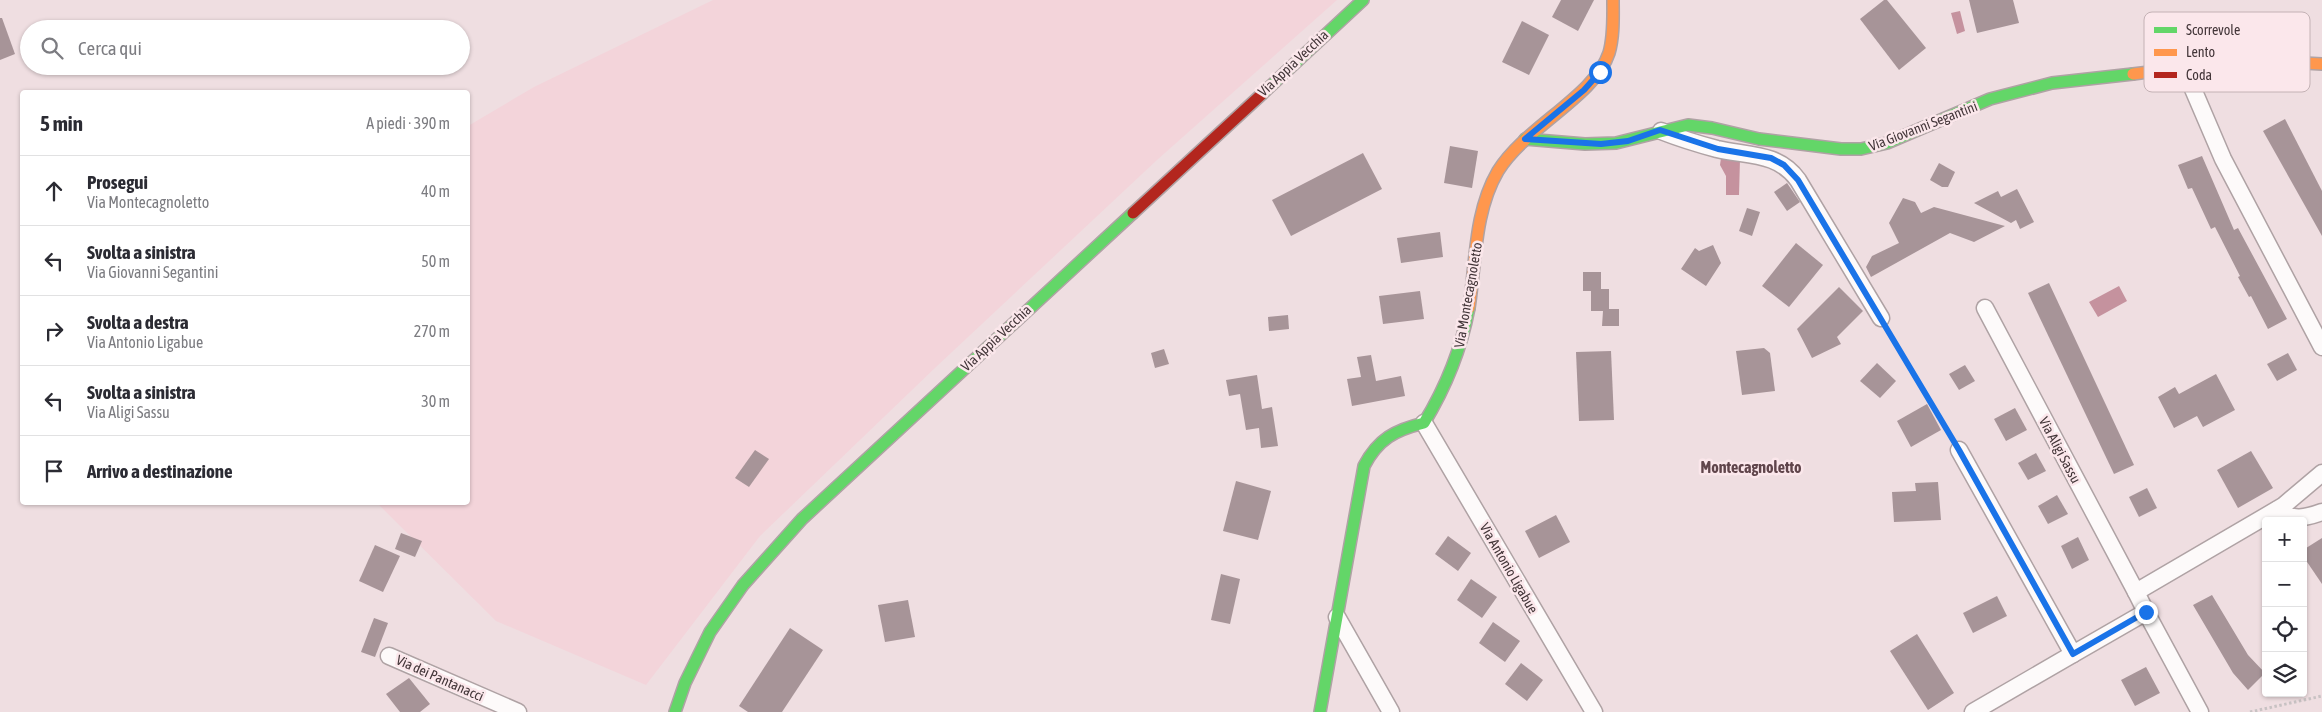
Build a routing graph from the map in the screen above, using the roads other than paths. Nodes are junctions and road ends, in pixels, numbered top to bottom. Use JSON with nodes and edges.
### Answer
{"nodes":[{"id":1,"x":1363,"y":0,"type":"edge"},
{"id":2,"x":1613,"y":0,"type":"edge"},
{"id":3,"x":2144,"y":72,"type":"edge"},
{"id":4,"x":2194,"y":92,"type":"edge"},
{"id":5,"x":1660,"y":130,"type":"junction"},
{"id":6,"x":1525,"y":139,"type":"junction"},
{"id":7,"x":1985,"y":308,"type":"dead end"},
{"id":8,"x":1881,"y":318,"type":"road end"},
{"id":9,"x":2322,"y":347,"type":"edge"},
{"id":10,"x":1424,"y":423,"type":"junction"},
{"id":11,"x":1959,"y":450,"type":"road end"},
{"id":12,"x":2322,"y":473,"type":"edge"},
{"id":13,"x":2278,"y":510,"type":"junction"},
{"id":14,"x":2322,"y":512,"type":"edge"},
{"id":15,"x":2136,"y":592,"type":"junction"},
{"id":16,"x":2146,"y":612,"type":"junction"},
{"id":17,"x":1337,"y":617,"type":"junction"},
{"id":18,"x":2073,"y":654,"type":"junction"},
{"id":19,"x":389,"y":656,"type":"dead end"},
{"id":20,"x":518,"y":712,"type":"edge"},
{"id":21,"x":675,"y":712,"type":"edge"},
{"id":22,"x":1320,"y":712,"type":"edge"},
{"id":23,"x":1391,"y":712,"type":"edge"},
{"id":24,"x":1594,"y":712,"type":"edge"},
{"id":25,"x":1973,"y":712,"type":"edge"},
{"id":26,"x":2200,"y":712,"type":"edge"}],
"edges":[{"from":1,"to":21,"type":"street","name":"Via Appia Vecchia"},
{"from":2,"to":6,"type":"street","name":"Via Montecagnoletto"},
{"from":3,"to":5,"type":"street","name":"Via Giovanni Segantini"},
{"from":4,"to":9,"type":"street"},
{"from":5,"to":6,"type":"street","name":"Via Giovanni Segantini"},
{"from":5,"to":8,"type":"street"},
{"from":6,"to":10,"type":"street","name":"Via Montecagnoletto"},
{"from":7,"to":15,"type":"street","name":"Via Aligi Sassu"},
{"from":10,"to":17,"type":"street"},
{"from":10,"to":24,"type":"street","name":"Via Antonio Ligabue"},
{"from":11,"to":18,"type":"street"},
{"from":12,"to":13,"type":"street"},
{"from":13,"to":14,"type":"street"},
{"from":13,"to":15,"type":"street"},
{"from":15,"to":16,"type":"street","name":"Via Aligi Sassu"},
{"from":16,"to":18,"type":"street"},
{"from":16,"to":26,"type":"street","name":"Via Aligi Sassu"},
{"from":17,"to":22,"type":"street"},
{"from":17,"to":23,"type":"street"},
{"from":18,"to":25,"type":"street"},
{"from":19,"to":20,"type":"street","name":"Via dei Pantanacci"}]}
